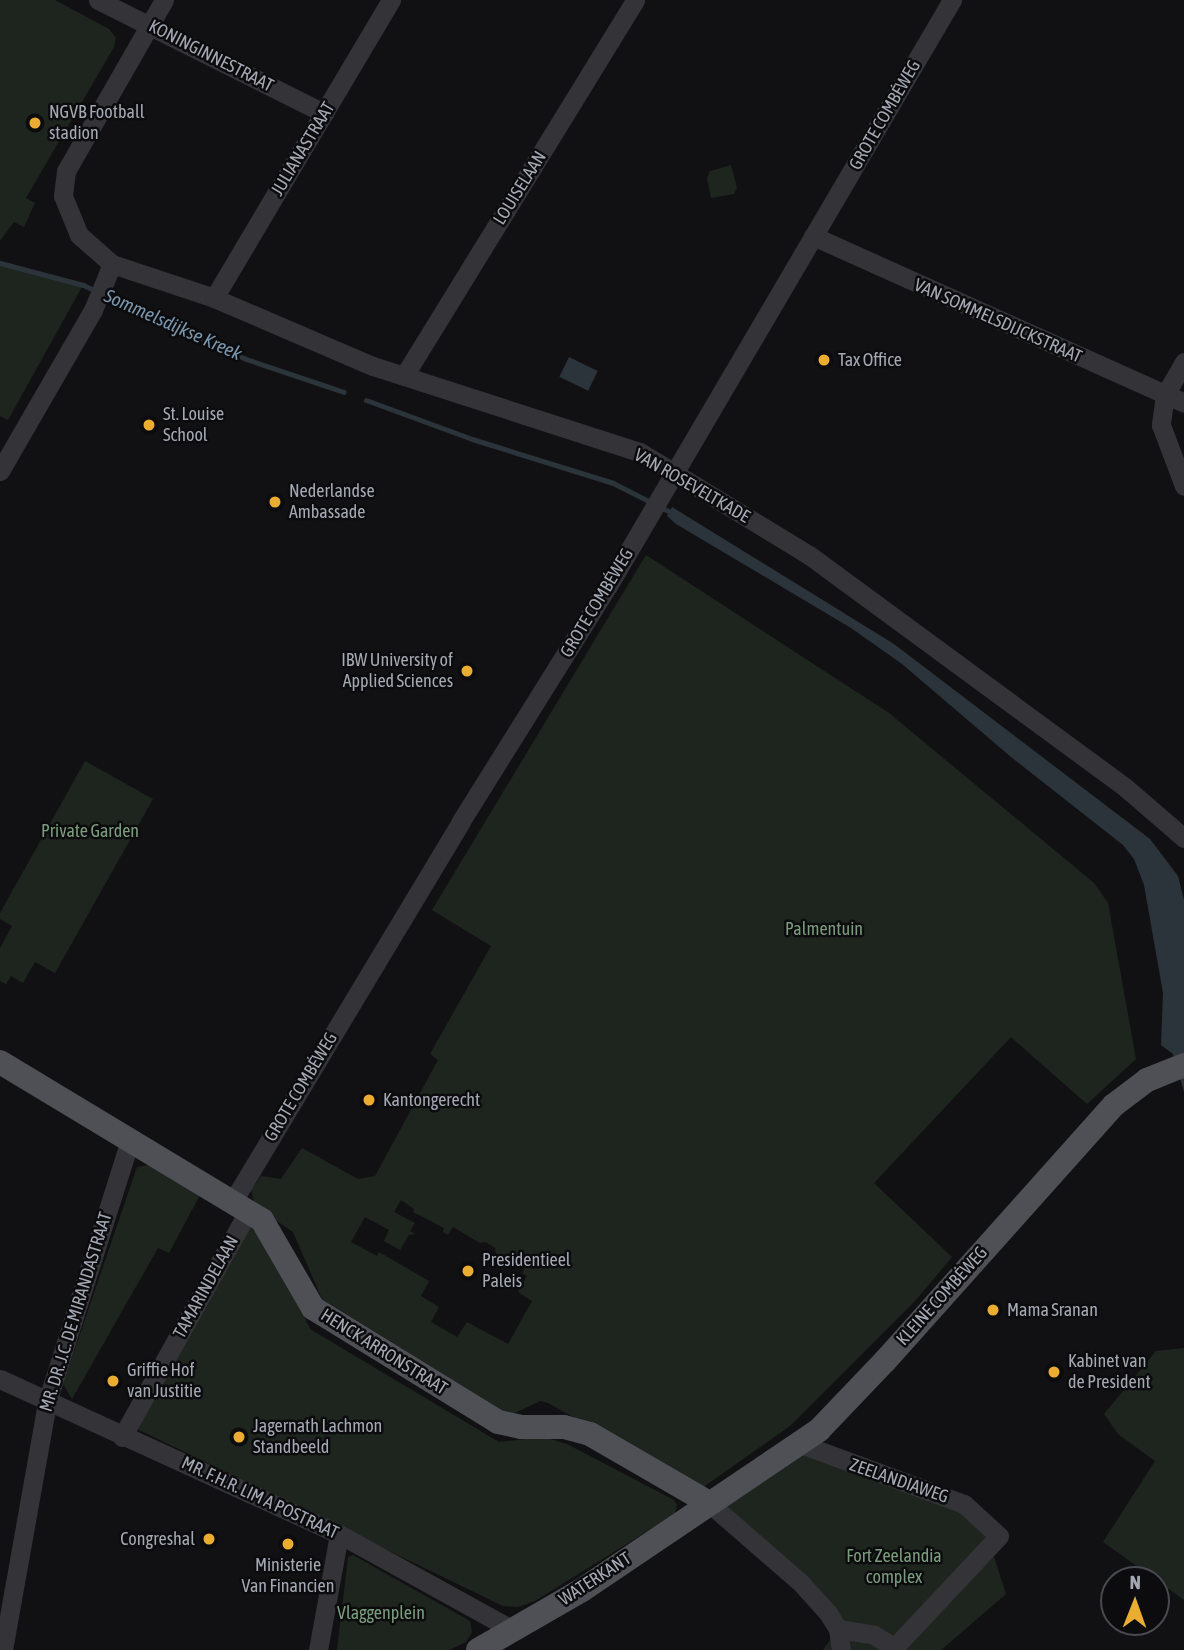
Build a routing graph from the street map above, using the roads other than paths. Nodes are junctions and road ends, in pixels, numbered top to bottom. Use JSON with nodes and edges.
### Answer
{"nodes":[{"id":1,"x":98,"y":0,"type":"edge"},
{"id":2,"x":163,"y":0,"type":"edge"},
{"id":3,"x":391,"y":0,"type":"edge"},
{"id":4,"x":635,"y":0,"type":"edge"},
{"id":5,"x":952,"y":0,"type":"edge"},
{"id":6,"x":149,"y":24,"type":"junction"},
{"id":7,"x":324,"y":113,"type":"junction"},
{"id":8,"x":813,"y":236,"type":"junction"},
{"id":9,"x":111,"y":269,"type":"junction"},
{"id":10,"x":214,"y":298,"type":"junction"},
{"id":11,"x":1184,"y":362,"type":"edge"},
{"id":12,"x":404,"y":376,"type":"junction"},
{"id":13,"x":1165,"y":395,"type":"junction"},
{"id":14,"x":1184,"y":403,"type":"edge"},
{"id":15,"x":0,"y":471,"type":"edge"},
{"id":16,"x":671,"y":479,"type":"junction"},
{"id":17,"x":1184,"y":486,"type":"edge"},
{"id":18,"x":1184,"y":838,"type":"edge"},
{"id":19,"x":0,"y":1062,"type":"edge"},
{"id":20,"x":1173,"y":1069,"type":"edge"},
{"id":21,"x":129,"y":1143,"type":"junction"},
{"id":22,"x":241,"y":1205,"type":"junction"},
{"id":23,"x":0,"y":1378,"type":"edge"},
{"id":24,"x":47,"y":1402,"type":"junction"},
{"id":25,"x":122,"y":1437,"type":"junction"},
{"id":26,"x":801,"y":1444,"type":"junction"},
{"id":27,"x":709,"y":1503,"type":"junction"},
{"id":28,"x":339,"y":1534,"type":"junction"},
{"id":29,"x":838,"y":1629,"type":"junction"},
{"id":30,"x":513,"y":1630,"type":"junction"},
{"id":31,"x":893,"y":1649,"type":"edge"},
{"id":32,"x":4,"y":1650,"type":"edge"},
{"id":33,"x":318,"y":1650,"type":"edge"},
{"id":34,"x":478,"y":1650,"type":"edge"},
{"id":35,"x":841,"y":1650,"type":"edge"}],
"edges":[{"from":1,"to":6,"type":"street","name":"KONINGINNESTRAAT"},
{"from":2,"to":6,"type":"street"},
{"from":3,"to":7,"type":"street","name":"JULIANASTRAAT"},
{"from":4,"to":12,"type":"street","name":"LOUISELAAN"},
{"from":5,"to":8,"type":"street","name":"GROTE COMBÉWEG"},
{"from":6,"to":7,"type":"street","name":"KONINGINNESTRAAT"},
{"from":6,"to":9,"type":"street","name":"VAN ROSEVELTKADE"},
{"from":7,"to":10,"type":"street","name":"JULIANASTRAAT"},
{"from":8,"to":13,"type":"street","name":"VAN SOMMELSDIJCKSTRAAT"},
{"from":8,"to":16,"type":"street","name":"GROTE COMBÉWEG"},
{"from":9,"to":10,"type":"street","name":"VAN ROSEVELTKADE"},
{"from":9,"to":15,"type":"street"},
{"from":10,"to":12,"type":"street","name":"VAN ROSEVELTKADE"},
{"from":11,"to":13,"type":"street"},
{"from":12,"to":16,"type":"street","name":"VAN ROSEVELTKADE"},
{"from":13,"to":14,"type":"street","name":"VAN SOMMELSDIJCKSTRAAT"},
{"from":13,"to":17,"type":"street"},
{"from":16,"to":18,"type":"street","name":"VAN ROSEVELTKADE"},
{"from":16,"to":22,"type":"street","name":"GROTE COMBÉWEG"},
{"from":19,"to":21,"type":"main road","name":"HENCK ARRONSTRAAT"},
{"from":20,"to":26,"type":"main road","name":"KLEINE COMBÉWEG"},
{"from":21,"to":22,"type":"main road","name":"HENCK ARRONSTRAAT"},
{"from":21,"to":24,"type":"street","name":"MR. DR. J.C. DE MIRANDASTRAAT"},
{"from":22,"to":25,"type":"street","name":"TAMARINDELAAN"},
{"from":22,"to":27,"type":"main road","name":"HENCK ARRONSTRAAT"},
{"from":23,"to":24,"type":"street","name":"MR. F.H.R. LIM A POSTRAAT"},
{"from":24,"to":25,"type":"street","name":"MR. F.H.R. LIM A POSTRAAT"},
{"from":24,"to":32,"type":"street","name":"MR. DR. J.C. DE MIRANDASTRAAT"},
{"from":25,"to":28,"type":"street","name":"MR. F.H.R. LIM A POSTRAAT"},
{"from":26,"to":27,"type":"main road","name":"KLEINE COMBÉWEG"},
{"from":26,"to":31,"type":"street","name":"ZEELANDIAWEG"},
{"from":27,"to":29,"type":"street"},
{"from":27,"to":30,"type":"main road","name":"WATERKANT"},
{"from":28,"to":30,"type":"street","name":"MR. F.H.R. LIM A POSTRAAT"},
{"from":28,"to":33,"type":"street"},
{"from":29,"to":31,"type":"street"},
{"from":29,"to":35,"type":"street"},
{"from":30,"to":34,"type":"main road","name":"WATERKANT"}]}
